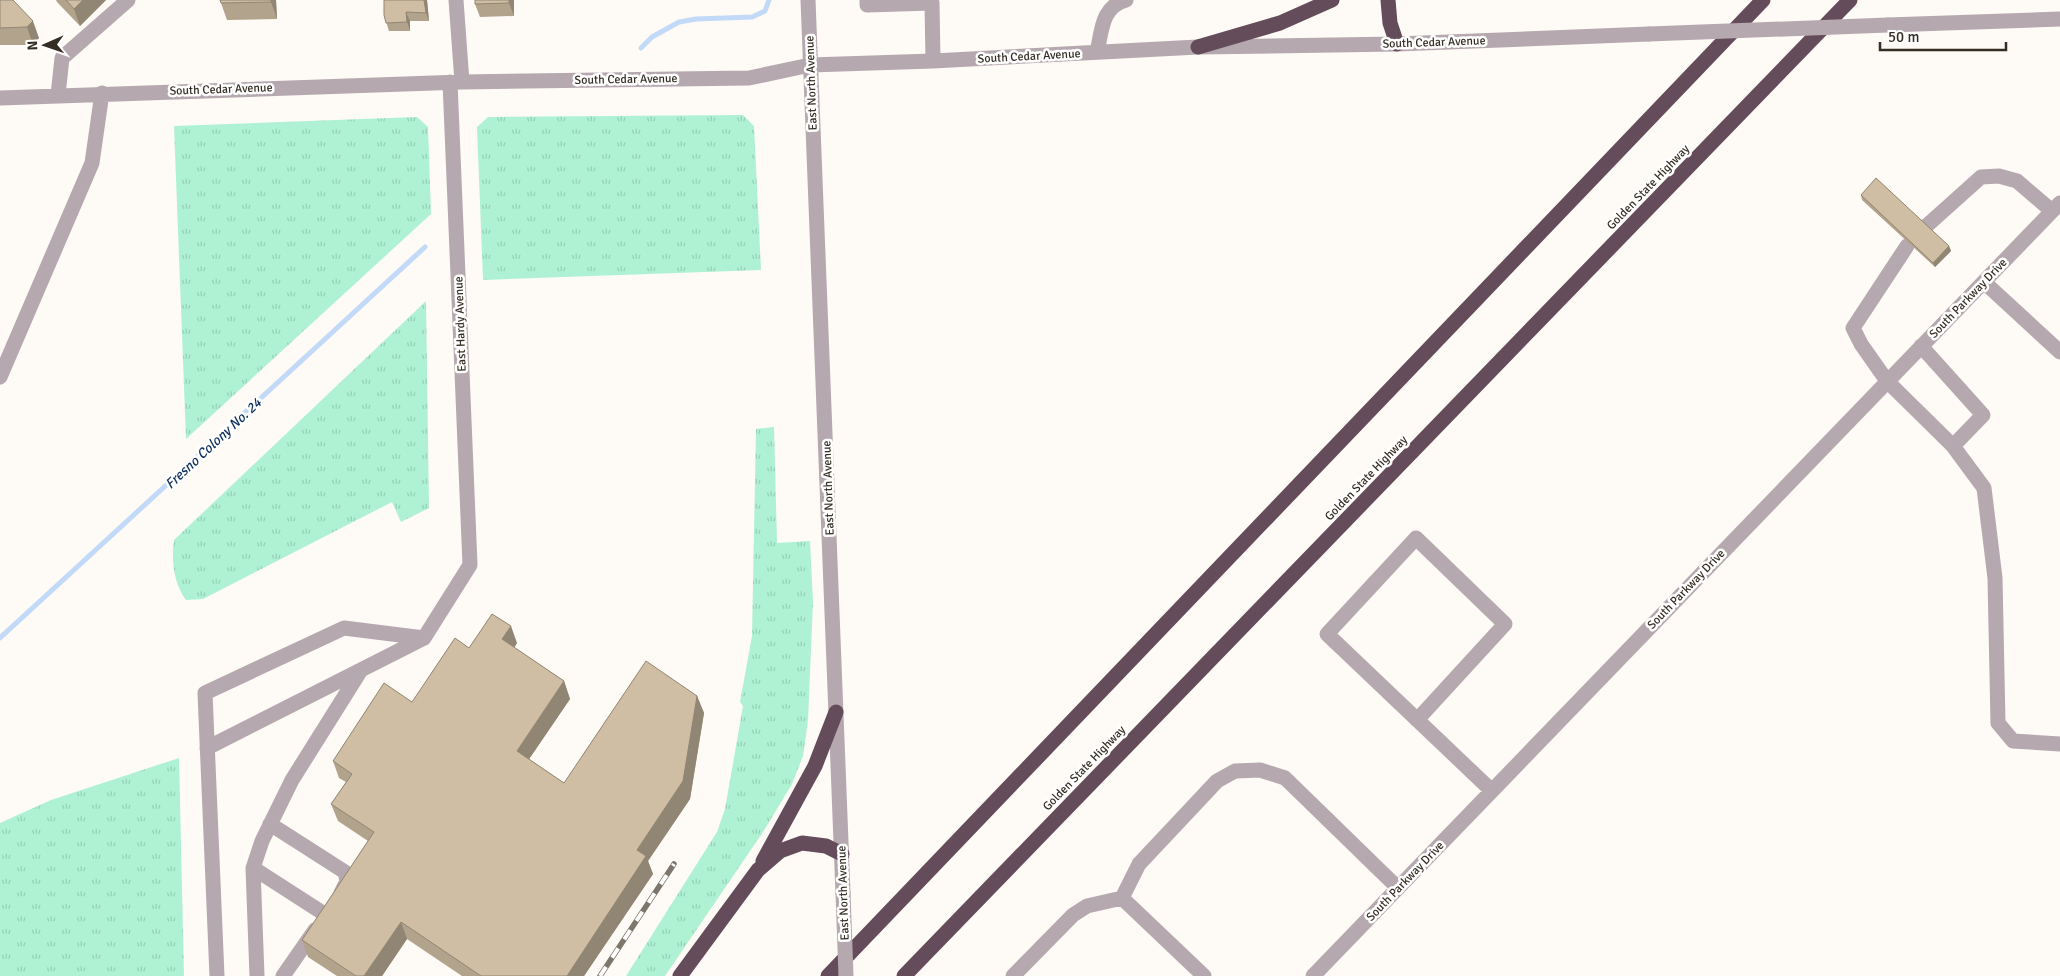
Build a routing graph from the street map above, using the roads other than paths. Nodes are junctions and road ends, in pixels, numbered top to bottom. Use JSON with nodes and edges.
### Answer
{"nodes":[{"id":1,"x":128,"y":0,"type":"edge"},
{"id":2,"x":456,"y":0,"type":"edge"},
{"id":3,"x":808,"y":0,"type":"edge"},
{"id":4,"x":867,"y":0,"type":"edge"},
{"id":5,"x":1126,"y":0,"type":"edge"},
{"id":6,"x":1332,"y":0,"type":"edge"},
{"id":7,"x":1388,"y":0,"type":"edge"},
{"id":8,"x":1763,"y":0,"type":"edge"},
{"id":9,"x":1850,"y":0,"type":"edge"},
{"id":10,"x":2060,"y":19,"type":"edge"},
{"id":11,"x":1397,"y":44,"type":"junction"},
{"id":12,"x":1198,"y":47,"type":"junction"},
{"id":13,"x":1097,"y":52,"type":"junction"},
{"id":14,"x":932,"y":61,"type":"junction"},
{"id":15,"x":810,"y":65,"type":"junction"},
{"id":16,"x":456,"y":82,"type":"junction"},
{"id":17,"x":102,"y":93,"type":"junction"},
{"id":18,"x":58,"y":95,"type":"junction"},
{"id":19,"x":0,"y":98,"type":"edge"},
{"id":20,"x":2056,"y":207,"type":"edge"},
{"id":21,"x":1923,"y":229,"type":"edge"},
{"id":22,"x":1907,"y":246,"type":"dead end"},
{"id":23,"x":1984,"y":282,"type":"junction"},
{"id":24,"x":1921,"y":346,"type":"junction"},
{"id":25,"x":2060,"y":352,"type":"edge"},
{"id":26,"x":0,"y":377,"type":"edge"},
{"id":27,"x":1887,"y":380,"type":"junction"},
{"id":28,"x":1953,"y":446,"type":"junction"},
{"id":29,"x":424,"y":638,"type":"junction"},
{"id":30,"x":361,"y":670,"type":"junction"},
{"id":31,"x":836,"y":712,"type":"junction"},
{"id":32,"x":1417,"y":720,"type":"junction"},
{"id":33,"x":2060,"y":744,"type":"edge"},
{"id":34,"x":207,"y":748,"type":"junction"},
{"id":35,"x":1492,"y":792,"type":"junction"},
{"id":36,"x":270,"y":824,"type":"junction"},
{"id":37,"x":842,"y":854,"type":"junction"},
{"id":38,"x":253,"y":868,"type":"junction"},
{"id":39,"x":758,"y":870,"type":"junction"},
{"id":40,"x":1398,"y":888,"type":"junction"},
{"id":41,"x":1122,"y":898,"type":"junction"},
{"id":42,"x":326,"y":915,"type":"junction"},
{"id":43,"x":217,"y":976,"type":"edge"},
{"id":44,"x":257,"y":976,"type":"edge"},
{"id":45,"x":283,"y":976,"type":"edge"},
{"id":46,"x":680,"y":976,"type":"edge"},
{"id":47,"x":828,"y":976,"type":"edge"},
{"id":48,"x":846,"y":976,"type":"edge"},
{"id":49,"x":904,"y":976,"type":"edge"},
{"id":50,"x":1013,"y":976,"type":"edge"},
{"id":51,"x":1204,"y":976,"type":"edge"},
{"id":52,"x":1313,"y":976,"type":"edge"}],
"edges":[{"from":1,"to":18,"type":"street"},
{"from":2,"to":16,"type":"street","name":"East Hardy Avenue"},
{"from":3,"to":15,"type":"street","name":"East North Avenue"},
{"from":4,"to":14,"type":"street"},
{"from":5,"to":13,"type":"street"},
{"from":6,"to":12,"type":"highway"},
{"from":7,"to":11,"type":"highway"},
{"from":8,"to":47,"type":"highway"},
{"from":9,"to":49,"type":"highway","name":"Golden State Highway"},
{"from":10,"to":11,"type":"street","name":"South Cedar Avenue","bridge":true},
{"from":11,"to":12,"type":"street","name":"South Cedar Avenue"},
{"from":12,"to":13,"type":"street","name":"South Cedar Avenue"},
{"from":13,"to":14,"type":"street","name":"South Cedar Avenue"},
{"from":14,"to":15,"type":"street","name":"South Cedar Avenue"},
{"from":15,"to":16,"type":"street","name":"South Cedar Avenue"},
{"from":15,"to":31,"type":"street","name":"East North Avenue"},
{"from":16,"to":17,"type":"street","name":"South Cedar Avenue"},
{"from":16,"to":29,"type":"street","name":"East Hardy Avenue"},
{"from":17,"to":18,"type":"street","name":"South Cedar Avenue"},
{"from":17,"to":26,"type":"street"},
{"from":18,"to":19,"type":"street","name":"South Cedar Avenue"},
{"from":20,"to":21,"type":"street"},
{"from":20,"to":23,"type":"street","name":"South Parkway Drive"},
{"from":22,"to":27,"type":"street"},
{"from":23,"to":24,"type":"street","name":"South Parkway Drive"},
{"from":23,"to":25,"type":"street"},
{"from":24,"to":27,"type":"street","name":"South Parkway Drive"},
{"from":24,"to":28,"type":"street"},
{"from":27,"to":28,"type":"street"},
{"from":27,"to":35,"type":"street","name":"South Parkway Drive"},
{"from":28,"to":33,"type":"street"},
{"from":29,"to":30,"type":"street"},
{"from":29,"to":34,"type":"street"},
{"from":30,"to":34,"type":"street"},
{"from":30,"to":36,"type":"street"},
{"from":31,"to":37,"type":"street","name":"East North Avenue"},
{"from":31,"to":39,"type":"highway"},
{"from":32,"to":32,"type":"street"},
{"from":32,"to":35,"type":"street"},
{"from":34,"to":43,"type":"street"},
{"from":35,"to":40,"type":"street","name":"South Parkway Drive"},
{"from":36,"to":38,"type":"street"},
{"from":36,"to":42,"type":"street"},
{"from":37,"to":39,"type":"highway"},
{"from":37,"to":48,"type":"street","name":"East North Avenue","bridge":true},
{"from":38,"to":42,"type":"street"},
{"from":38,"to":44,"type":"street"},
{"from":39,"to":46,"type":"highway"},
{"from":40,"to":41,"type":"street"},
{"from":40,"to":52,"type":"street","name":"South Parkway Drive"},
{"from":41,"to":50,"type":"street"},
{"from":41,"to":51,"type":"street"},
{"from":42,"to":45,"type":"street"}]}
